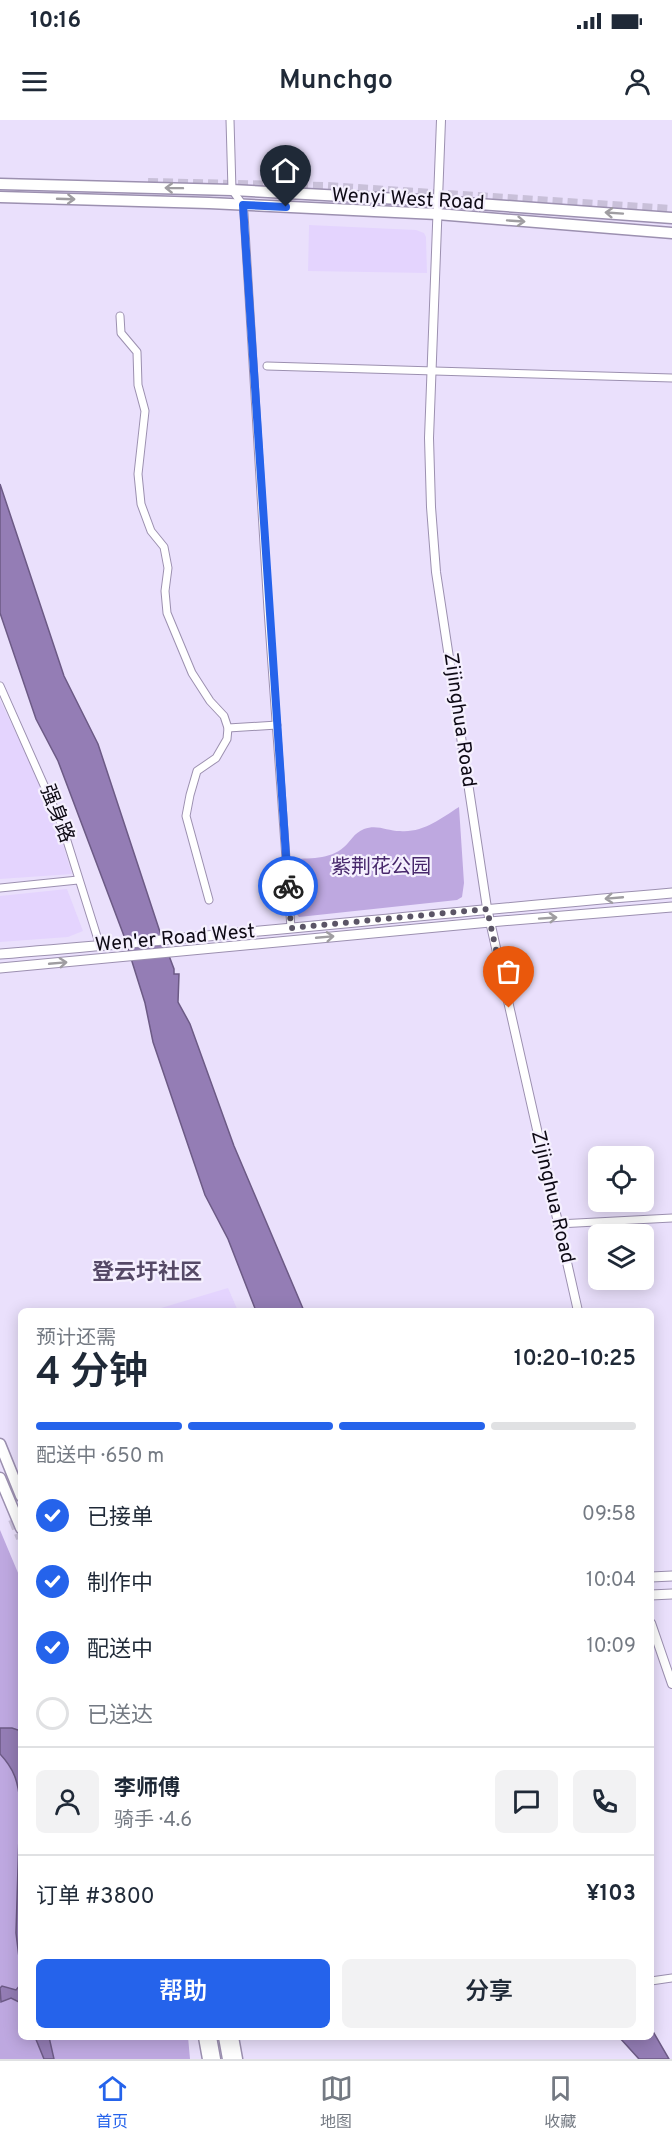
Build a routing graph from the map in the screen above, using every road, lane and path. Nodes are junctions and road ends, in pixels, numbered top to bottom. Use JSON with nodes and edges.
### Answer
{"nodes":[{"id":1,"x":230,"y":120,"type":"edge"},
{"id":2,"x":441,"y":120,"type":"edge"},
{"id":3,"x":0,"y":184,"type":"edge"},
{"id":4,"x":232,"y":190,"type":"junction"},
{"id":5,"x":4,"y":196,"type":"edge"},
{"id":6,"x":437,"y":201,"type":"junction"},
{"id":7,"x":243,"y":205,"type":"junction"},
{"id":8,"x":436,"y":214,"type":"junction"},
{"id":9,"x":672,"y":218,"type":"edge"},
{"id":10,"x":672,"y":232,"type":"edge"},
{"id":11,"x":120,"y":316,"type":"dead end"},
{"id":12,"x":267,"y":366,"type":"dead end"},
{"id":13,"x":431,"y":372,"type":"junction"},
{"id":14,"x":672,"y":378,"type":"edge"},
{"id":15,"x":0,"y":686,"type":"edge"},
{"id":16,"x":277,"y":725,"type":"junction"},
{"id":17,"x":228,"y":729,"type":"junction"},
{"id":18,"x":78,"y":880,"type":"junction"},
{"id":19,"x":0,"y":888,"type":"edge"},
{"id":20,"x":672,"y":893,"type":"edge"},
{"id":21,"x":209,"y":900,"type":"dead end"},
{"id":22,"x":672,"y":907,"type":"edge"},
{"id":23,"x":487,"y":909,"type":"junction"},
{"id":24,"x":490,"y":922,"type":"junction"},
{"id":25,"x":291,"y":928,"type":"junction"},
{"id":26,"x":100,"y":946,"type":"junction"},
{"id":27,"x":0,"y":954,"type":"edge"},
{"id":28,"x":0,"y":968,"type":"edge"},
{"id":29,"x":672,"y":1218,"type":"edge"},
{"id":30,"x":558,"y":1224,"type":"junction"},
{"id":31,"x":577,"y":1308,"type":"edge"},
{"id":32,"x":0,"y":1444,"type":"edge"},
{"id":33,"x":0,"y":1478,"type":"edge"},
{"id":34,"x":18,"y":1489,"type":"edge"},
{"id":35,"x":18,"y":1521,"type":"tunnel mouth"},
{"id":36,"x":672,"y":1576,"type":"edge"},
{"id":37,"x":654,"y":1577,"type":"edge"},
{"id":38,"x":672,"y":1594,"type":"edge"},
{"id":39,"x":654,"y":1595,"type":"edge"},
{"id":40,"x":654,"y":1632,"type":"edge"},
{"id":41,"x":672,"y":1684,"type":"edge"},
{"id":42,"x":672,"y":1978,"type":"edge"},
{"id":43,"x":654,"y":1981,"type":"edge"},
{"id":44,"x":205,"y":2040,"type":"edge"},
{"id":45,"x":212,"y":2040,"type":"edge"},
{"id":46,"x":225,"y":2040,"type":"edge"},
{"id":47,"x":234,"y":2040,"type":"edge"},
{"id":48,"x":208,"y":2059,"type":"edge"},
{"id":49,"x":215,"y":2059,"type":"edge"},
{"id":50,"x":228,"y":2059,"type":"edge"},
{"id":51,"x":237,"y":2059,"type":"edge"}],
"edges":[{"from":1,"to":4,"type":"street"},
{"from":2,"to":6,"type":"street","name":"Zijinghua Road"},
{"from":4,"to":3,"type":"main road","name":"Wenyi West Road","one_way":true},
{"from":4,"to":6,"type":"main road","name":"Wenyi West Road"},
{"from":4,"to":7,"type":"street"},
{"from":5,"to":7,"type":"main road","name":"Wenyi West Road","one_way":true},
{"from":6,"to":8,"type":"street","name":"Zijinghua Road"},
{"from":9,"to":6,"type":"main road","name":"Wenyi West Road","one_way":true},
{"from":7,"to":8,"type":"main road","name":"Wenyi West Road"},
{"from":7,"to":16,"type":"street"},
{"from":8,"to":10,"type":"main road","name":"Wenyi West Road","one_way":true},
{"from":8,"to":13,"type":"street","name":"Zijinghua Road"},
{"from":11,"to":17,"type":"street"},
{"from":12,"to":13,"type":"street"},
{"from":13,"to":14,"type":"street"},
{"from":13,"to":23,"type":"street","name":"Zijinghua Road"},
{"from":15,"to":18,"type":"street","name":"强身路"},
{"from":16,"to":17,"type":"street"},
{"from":16,"to":25,"type":"street"},
{"from":17,"to":21,"type":"street"},
{"from":18,"to":19,"type":"street"},
{"from":18,"to":26,"type":"street","name":"强身路"},
{"from":20,"to":23,"type":"main road","name":"Wen'er Road West","one_way":true},
{"from":24,"to":22,"type":"main road","name":"Wen'er Road West","one_way":true},
{"from":23,"to":24,"type":"street","name":"Zijinghua Road"},
{"from":23,"to":25,"type":"main road","name":"Wen'er Road West"},
{"from":28,"to":24,"type":"main road","name":"Wen'er Road West","one_way":true},
{"from":24,"to":30,"type":"street","name":"Zijinghua Road"},
{"from":25,"to":26,"type":"main road","name":"Wen'er Road West"},
{"from":26,"to":27,"type":"main road","name":"Wen'er Road West"},
{"from":29,"to":30,"type":"street"},
{"from":30,"to":31,"type":"street","name":"Zijinghua Road"},
{"from":32,"to":34,"type":"main road"},
{"from":33,"to":35,"type":"main road"},
{"from":36,"to":37,"type":"main road"},
{"from":38,"to":39,"type":"main road"},
{"from":40,"to":41,"type":"street"},
{"from":42,"to":43,"type":"street"},
{"from":44,"to":48,"type":"main road"},
{"from":45,"to":49,"type":"main road"},
{"from":46,"to":50,"type":"main road"},
{"from":47,"to":51,"type":"main road"}]}
